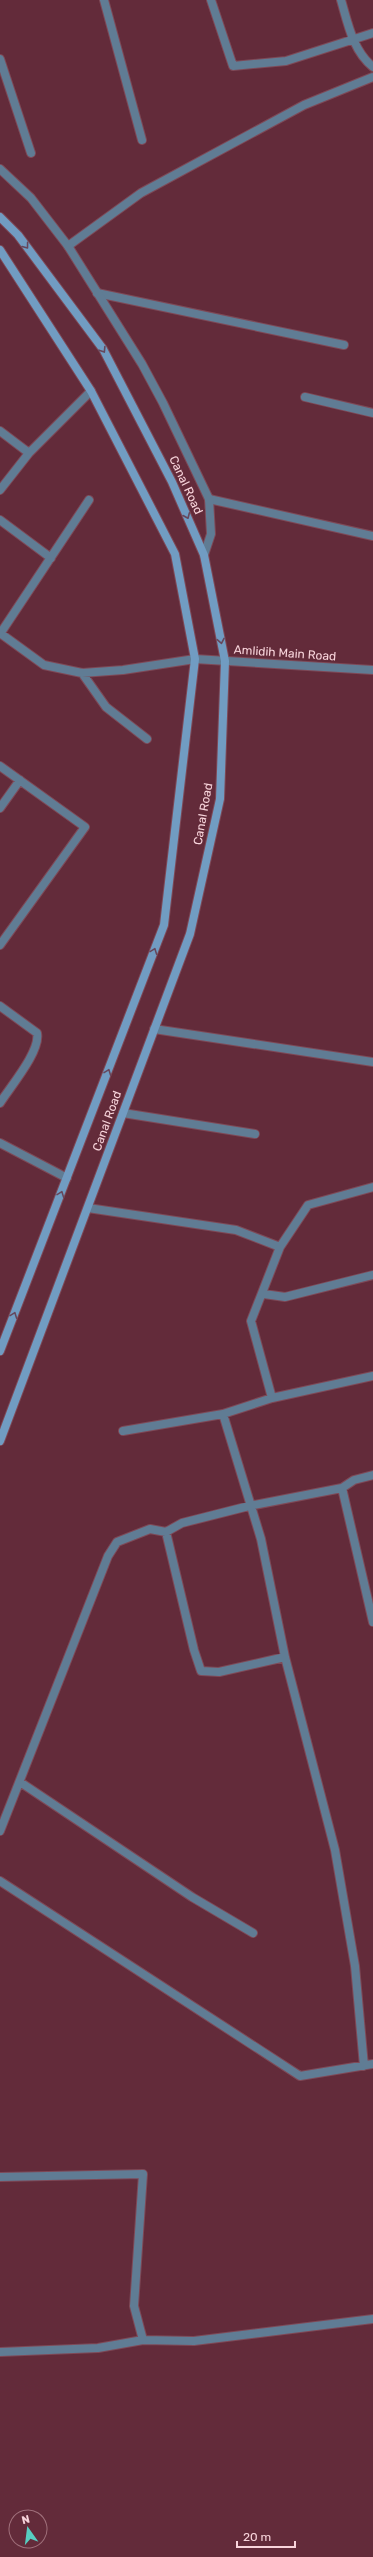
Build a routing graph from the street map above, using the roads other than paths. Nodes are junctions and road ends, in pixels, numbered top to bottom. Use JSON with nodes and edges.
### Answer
{"nodes":[{"id":1,"x":104,"y":0,"type":"edge"},
{"id":2,"x":211,"y":0,"type":"edge"},
{"id":3,"x":341,"y":0,"type":"edge"},
{"id":4,"x":373,"y":33,"type":"edge"},
{"id":5,"x":353,"y":39,"type":"junction"},
{"id":6,"x":0,"y":60,"type":"edge"},
{"id":7,"x":373,"y":67,"type":"edge"},
{"id":8,"x":373,"y":77,"type":"edge"},
{"id":9,"x":142,"y":140,"type":"dead end"},
{"id":10,"x":31,"y":153,"type":"dead end"},
{"id":11,"x":0,"y":168,"type":"edge"},
{"id":12,"x":0,"y":217,"type":"edge"},
{"id":13,"x":68,"y":246,"type":"junction"},
{"id":14,"x":0,"y":250,"type":"edge"},
{"id":15,"x":97,"y":292,"type":"junction"},
{"id":16,"x":344,"y":345,"type":"dead end"},
{"id":17,"x":91,"y":391,"type":"junction"},
{"id":18,"x":305,"y":397,"type":"dead end"},
{"id":19,"x":373,"y":413,"type":"edge"},
{"id":20,"x":0,"y":431,"type":"edge"},
{"id":21,"x":29,"y":453,"type":"junction"},
{"id":22,"x":0,"y":490,"type":"edge"},
{"id":23,"x":89,"y":500,"type":"dead end"},
{"id":24,"x":209,"y":500,"type":"junction"},
{"id":25,"x":0,"y":520,"type":"edge"},
{"id":26,"x":373,"y":536,"type":"edge"},
{"id":27,"x":204,"y":555,"type":"junction"},
{"id":28,"x":51,"y":558,"type":"junction"},
{"id":29,"x":0,"y":633,"type":"edge"},
{"id":30,"x":195,"y":659,"type":"junction"},
{"id":31,"x":225,"y":661,"type":"junction"},
{"id":32,"x":373,"y":670,"type":"edge"},
{"id":33,"x":82,"y":673,"type":"junction"},
{"id":34,"x":147,"y":739,"type":"dead end"},
{"id":35,"x":0,"y":766,"type":"edge"},
{"id":36,"x":20,"y":780,"type":"junction"},
{"id":37,"x":0,"y":808,"type":"edge"},
{"id":38,"x":0,"y":945,"type":"edge"},
{"id":39,"x":0,"y":1006,"type":"edge"},
{"id":40,"x":154,"y":1029,"type":"junction"},
{"id":41,"x":373,"y":1062,"type":"edge"},
{"id":42,"x":0,"y":1103,"type":"edge"},
{"id":43,"x":123,"y":1113,"type":"junction"},
{"id":44,"x":256,"y":1134,"type":"dead end"},
{"id":45,"x":0,"y":1143,"type":"edge"},
{"id":46,"x":67,"y":1178,"type":"junction"},
{"id":47,"x":373,"y":1187,"type":"edge"},
{"id":48,"x":88,"y":1208,"type":"junction"},
{"id":49,"x":280,"y":1247,"type":"junction"},
{"id":50,"x":373,"y":1275,"type":"edge"},
{"id":51,"x":264,"y":1294,"type":"junction"},
{"id":52,"x":0,"y":1351,"type":"edge"},
{"id":53,"x":373,"y":1376,"type":"edge"},
{"id":54,"x":272,"y":1398,"type":"junction"},
{"id":55,"x":223,"y":1414,"type":"junction"},
{"id":56,"x":122,"y":1431,"type":"dead end"},
{"id":57,"x":0,"y":1441,"type":"edge"},
{"id":58,"x":373,"y":1475,"type":"edge"},
{"id":59,"x":342,"y":1488,"type":"junction"},
{"id":60,"x":249,"y":1506,"type":"junction"},
{"id":61,"x":166,"y":1532,"type":"junction"},
{"id":62,"x":373,"y":1622,"type":"edge"},
{"id":63,"x":285,"y":1657,"type":"junction"},
{"id":64,"x":20,"y":1782,"type":"junction"},
{"id":65,"x":0,"y":1831,"type":"edge"},
{"id":66,"x":0,"y":1881,"type":"edge"},
{"id":67,"x":253,"y":1933,"type":"dead end"},
{"id":68,"x":373,"y":2064,"type":"edge"},
{"id":69,"x":364,"y":2066,"type":"junction"},
{"id":70,"x":0,"y":2176,"type":"edge"},
{"id":71,"x":373,"y":2319,"type":"edge"},
{"id":72,"x":143,"y":2340,"type":"junction"},
{"id":73,"x":0,"y":2352,"type":"edge"}],
"edges":[{"from":1,"to":9,"type":"street"},
{"from":2,"to":5,"type":"street"},
{"from":3,"to":5,"type":"street"},
{"from":4,"to":5,"type":"street"},
{"from":5,"to":7,"type":"street"},
{"from":6,"to":10,"type":"street"},
{"from":8,"to":13,"type":"street"},
{"from":11,"to":13,"type":"street"},
{"from":12,"to":27,"type":"main road","name":"Canal Road","one_way":true},
{"from":13,"to":15,"type":"street"},
{"from":14,"to":17,"type":"main road","name":"Canal Road"},
{"from":15,"to":16,"type":"street"},
{"from":15,"to":24,"type":"street"},
{"from":17,"to":21,"type":"street"},
{"from":17,"to":30,"type":"main road","name":"Canal Road"},
{"from":18,"to":19,"type":"street"},
{"from":20,"to":21,"type":"street"},
{"from":21,"to":22,"type":"street"},
{"from":23,"to":28,"type":"street"},
{"from":24,"to":26,"type":"street"},
{"from":24,"to":27,"type":"street"},
{"from":25,"to":28,"type":"street"},
{"from":27,"to":31,"type":"main road","name":"Canal Road","one_way":true},
{"from":28,"to":29,"type":"street"},
{"from":29,"to":33,"type":"street","name":"Amlidih Main Road"},
{"from":30,"to":31,"type":"street","name":"Amlidih Main Road"},
{"from":30,"to":33,"type":"street","name":"Amlidih Main Road"},
{"from":46,"to":30,"type":"main road","name":"Canal Road","one_way":true},
{"from":31,"to":32,"type":"street","name":"Amlidih Main Road"},
{"from":31,"to":40,"type":"main road","name":"Canal Road"},
{"from":33,"to":34,"type":"street"},
{"from":35,"to":36,"type":"street"},
{"from":36,"to":37,"type":"street"},
{"from":36,"to":38,"type":"street"},
{"from":39,"to":42,"type":"street"},
{"from":40,"to":41,"type":"street"},
{"from":40,"to":43,"type":"main road","name":"Canal Road"},
{"from":43,"to":44,"type":"street"},
{"from":43,"to":48,"type":"main road","name":"Canal Road"},
{"from":45,"to":46,"type":"street"},
{"from":52,"to":46,"type":"main road","name":"Canal Road","one_way":true},
{"from":47,"to":49,"type":"street"},
{"from":48,"to":49,"type":"street"},
{"from":48,"to":57,"type":"main road","name":"Canal Road"},
{"from":49,"to":51,"type":"street"},
{"from":50,"to":51,"type":"street"},
{"from":51,"to":54,"type":"street"},
{"from":53,"to":54,"type":"street"},
{"from":54,"to":55,"type":"street"},
{"from":55,"to":56,"type":"street"},
{"from":55,"to":60,"type":"street"},
{"from":58,"to":59,"type":"street"},
{"from":59,"to":60,"type":"street"},
{"from":59,"to":62,"type":"street"},
{"from":60,"to":61,"type":"street"},
{"from":60,"to":63,"type":"street"},
{"from":61,"to":63,"type":"street"},
{"from":61,"to":64,"type":"street"},
{"from":63,"to":69,"type":"street"},
{"from":64,"to":65,"type":"street"},
{"from":64,"to":67,"type":"street"},
{"from":66,"to":69,"type":"street"},
{"from":68,"to":69,"type":"street"},
{"from":70,"to":72,"type":"street"},
{"from":71,"to":72,"type":"street"},
{"from":72,"to":73,"type":"street"}]}
